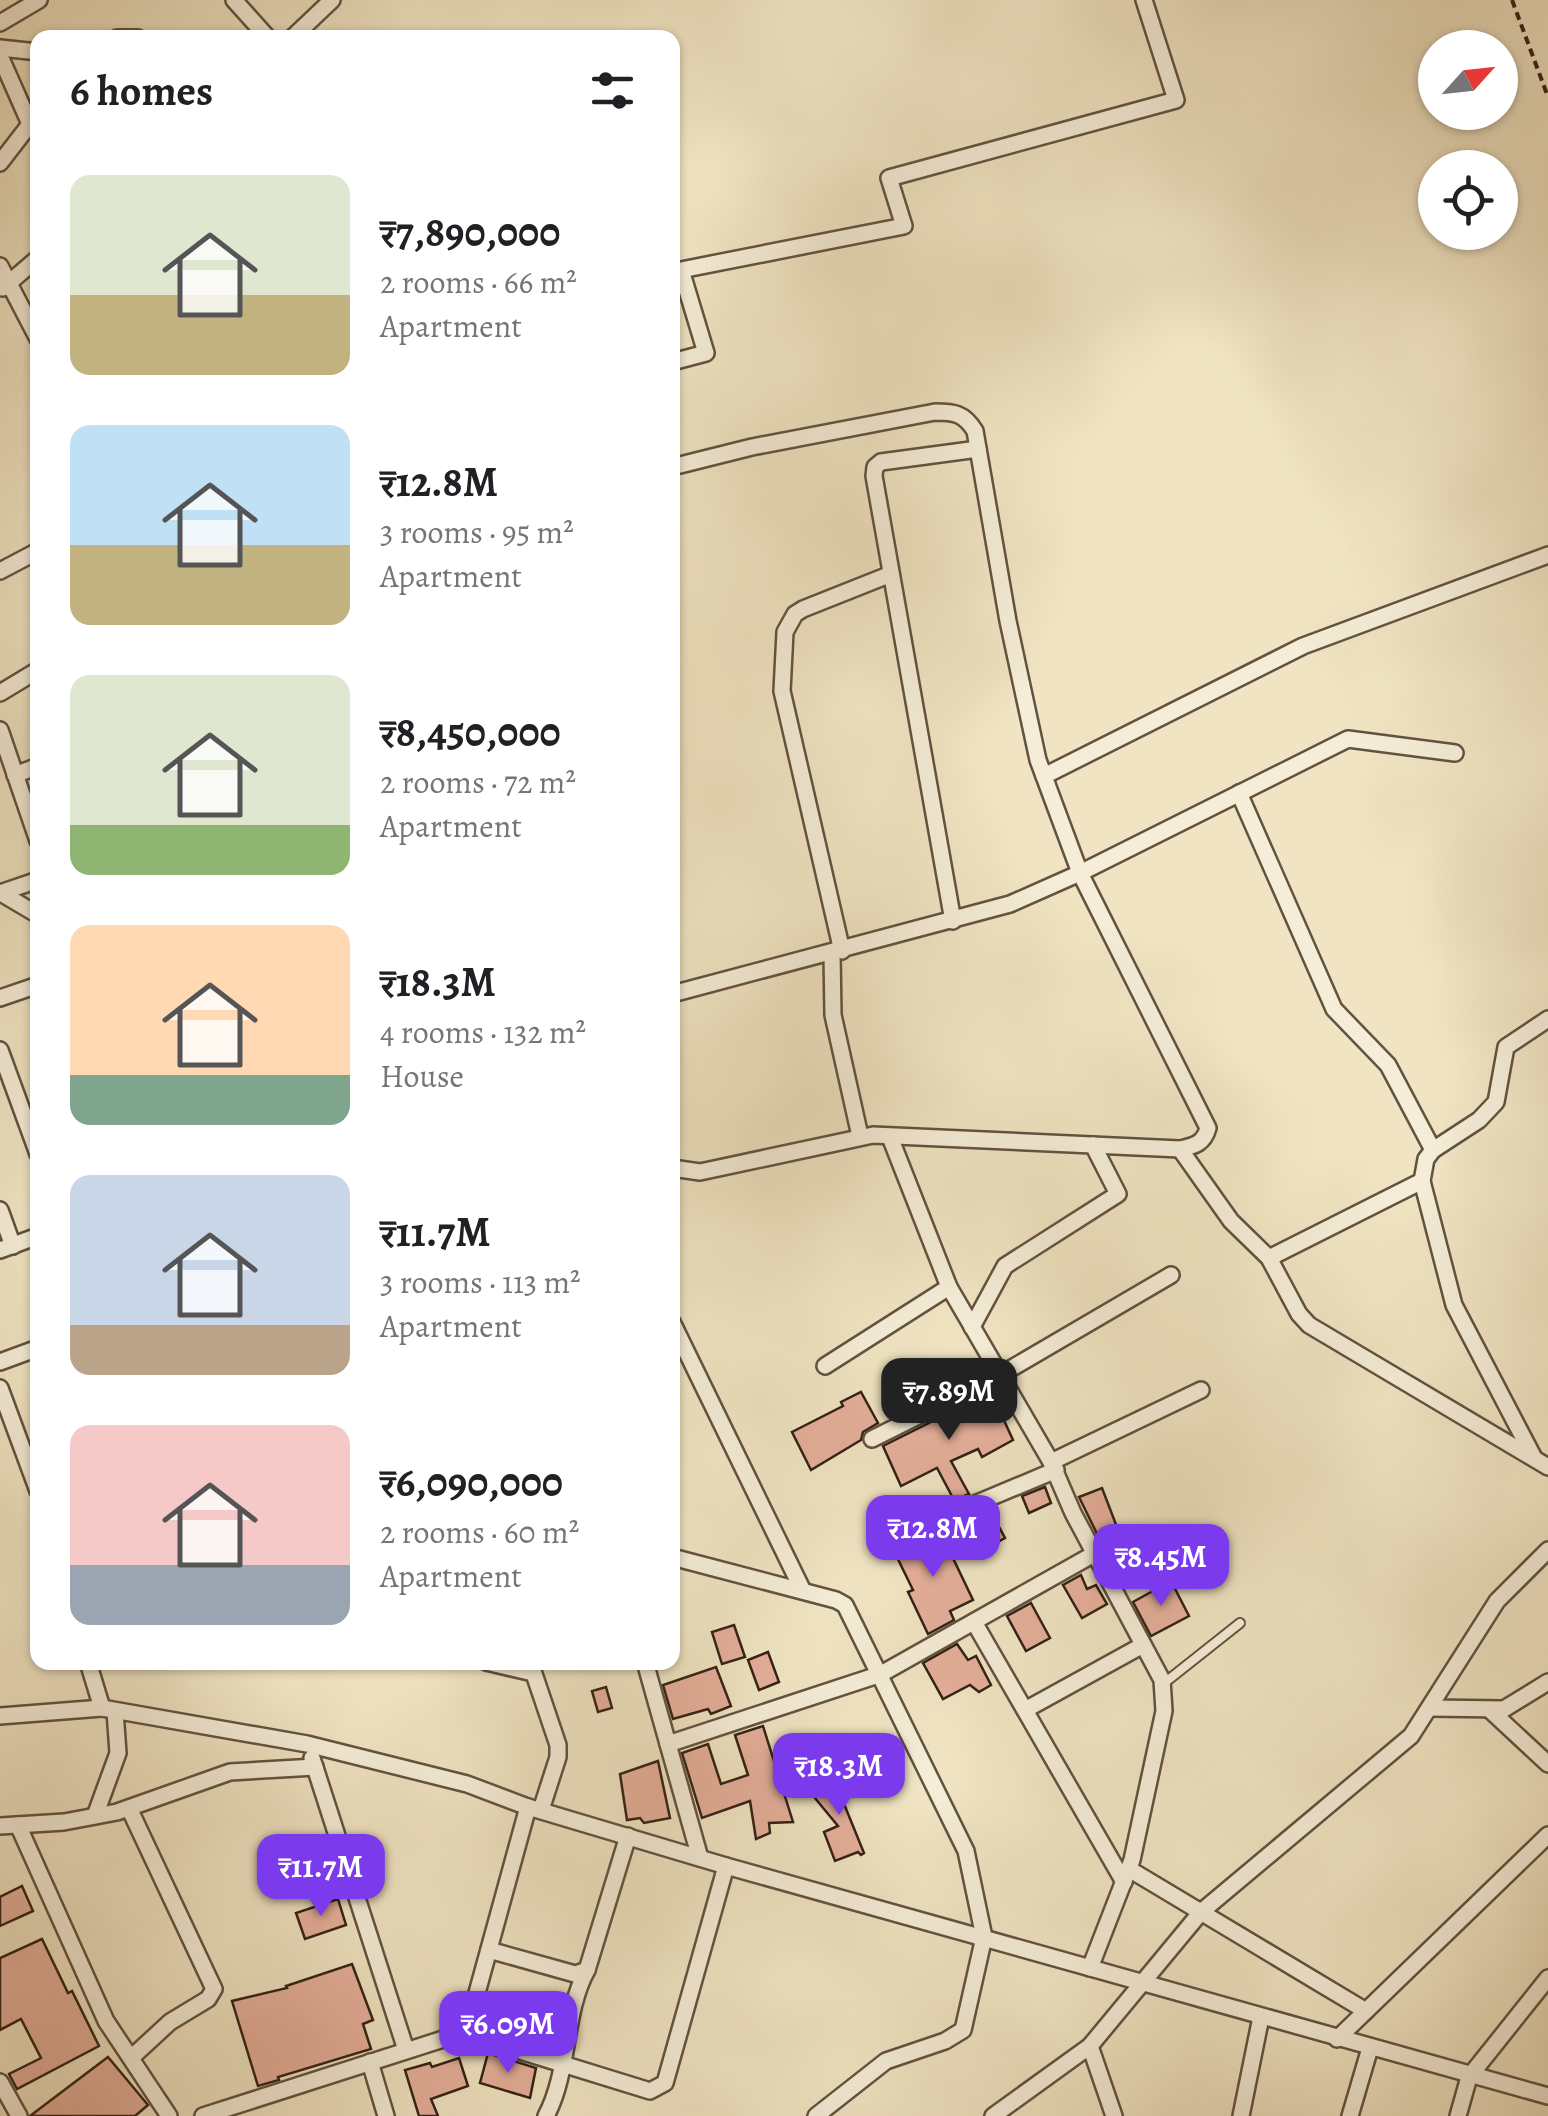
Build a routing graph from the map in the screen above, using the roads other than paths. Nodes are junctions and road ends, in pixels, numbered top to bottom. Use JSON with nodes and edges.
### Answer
{"nodes":[{"id":1,"x":39,"y":0,"type":"edge"},
{"id":2,"x":234,"y":0,"type":"edge"},
{"id":3,"x":332,"y":0,"type":"edge"},
{"id":4,"x":1144,"y":0,"type":"edge"},
{"id":5,"x":0,"y":23,"type":"edge"},
{"id":6,"x":261,"y":30,"type":"edge"},
{"id":7,"x":300,"y":30,"type":"edge"},
{"id":8,"x":0,"y":48,"type":"edge"},
{"id":9,"x":30,"y":51,"type":"edge"},
{"id":10,"x":0,"y":56,"type":"edge"},
{"id":11,"x":30,"y":114,"type":"edge"},
{"id":12,"x":30,"y":127,"type":"edge"},
{"id":13,"x":0,"y":162,"type":"edge"},
{"id":14,"x":30,"y":265,"type":"edge"},
{"id":15,"x":0,"y":266,"type":"edge"},
{"id":16,"x":4,"y":287,"type":"edge"},
{"id":17,"x":30,"y":327,"type":"edge"},
{"id":18,"x":680,"y":360,"type":"edge"},
{"id":19,"x":978,"y":450,"type":"junction"},
{"id":20,"x":680,"y":464,"type":"edge"},
{"id":21,"x":30,"y":554,"type":"edge"},
{"id":22,"x":1548,"y":555,"type":"edge"},
{"id":23,"x":0,"y":571,"type":"edge"},
{"id":24,"x":892,"y":574,"type":"junction"},
{"id":25,"x":30,"y":675,"type":"edge"},
{"id":26,"x":0,"y":693,"type":"edge"},
{"id":27,"x":0,"y":730,"type":"edge"},
{"id":28,"x":1455,"y":753,"type":"dead end"},
{"id":29,"x":30,"y":769,"type":"edge"},
{"id":30,"x":15,"y":775,"type":"junction"},
{"id":31,"x":1044,"y":776,"type":"junction"},
{"id":32,"x":1239,"y":793,"type":"junction"},
{"id":33,"x":30,"y":819,"type":"edge"},
{"id":34,"x":1080,"y":872,"type":"junction"},
{"id":35,"x":30,"y":883,"type":"edge"},
{"id":36,"x":1,"y":893,"type":"edge"},
{"id":37,"x":30,"y":910,"type":"edge"},
{"id":38,"x":952,"y":920,"type":"junction"},
{"id":39,"x":837,"y":953,"type":"junction"},
{"id":40,"x":30,"y":988,"type":"edge"},
{"id":41,"x":680,"y":992,"type":"edge"},
{"id":42,"x":0,"y":998,"type":"edge"},
{"id":43,"x":1548,"y":1019,"type":"edge"},
{"id":44,"x":0,"y":1050,"type":"edge"},
{"id":45,"x":30,"y":1132,"type":"edge"},
{"id":46,"x":860,"y":1136,"type":"junction"},
{"id":47,"x":890,"y":1136,"type":"junction"},
{"id":48,"x":1093,"y":1146,"type":"junction"},
{"id":49,"x":1180,"y":1149,"type":"junction"},
{"id":50,"x":1433,"y":1150,"type":"junction"},
{"id":51,"x":680,"y":1169,"type":"edge"},
{"id":52,"x":1422,"y":1181,"type":"junction"},
{"id":53,"x":0,"y":1210,"type":"edge"},
{"id":54,"x":30,"y":1239,"type":"edge"},
{"id":55,"x":6,"y":1248,"type":"edge"},
{"id":56,"x":1269,"y":1258,"type":"junction"},
{"id":57,"x":1170,"y":1274,"type":"dead end"},
{"id":58,"x":949,"y":1287,"type":"junction"},
{"id":59,"x":972,"y":1328,"type":"junction"},
{"id":60,"x":680,"y":1338,"type":"edge"},
{"id":61,"x":30,"y":1351,"type":"edge"},
{"id":62,"x":0,"y":1362,"type":"edge"},
{"id":63,"x":825,"y":1366,"type":"dead end"},
{"id":64,"x":1000,"y":1375,"type":"junction"},
{"id":65,"x":0,"y":1388,"type":"edge"},
{"id":66,"x":1201,"y":1390,"type":"dead end"},
{"id":67,"x":5,"y":1414,"type":"edge"},
{"id":68,"x":872,"y":1438,"type":"dead end"},
{"id":69,"x":1541,"y":1463,"type":"edge"},
{"id":70,"x":1054,"y":1466,"type":"junction"},
{"id":71,"x":30,"y":1472,"type":"edge"},
{"id":72,"x":925,"y":1525,"type":"dead end"},
{"id":73,"x":1548,"y":1550,"type":"edge"},
{"id":74,"x":1094,"y":1554,"type":"junction"},
{"id":75,"x":680,"y":1559,"type":"edge"},
{"id":76,"x":803,"y":1591,"type":"junction"},
{"id":77,"x":974,"y":1622,"type":"junction"},
{"id":78,"x":1240,"y":1622,"type":"dead end"},
{"id":79,"x":1143,"y":1645,"type":"junction"},
{"id":80,"x":92,"y":1670,"type":"edge"},
{"id":81,"x":533,"y":1670,"type":"edge"},
{"id":82,"x":648,"y":1670,"type":"edge"},
{"id":83,"x":881,"y":1674,"type":"junction"},
{"id":84,"x":1548,"y":1682,"type":"edge"},
{"id":85,"x":1163,"y":1684,"type":"junction"},
{"id":86,"x":1430,"y":1708,"type":"junction"},
{"id":87,"x":109,"y":1709,"type":"junction"},
{"id":88,"x":1025,"y":1710,"type":"junction"},
{"id":89,"x":1490,"y":1711,"type":"junction"},
{"id":90,"x":0,"y":1716,"type":"edge"},
{"id":91,"x":308,"y":1744,"type":"junction"},
{"id":92,"x":668,"y":1744,"type":"junction"},
{"id":93,"x":1548,"y":1764,"type":"edge"},
{"id":94,"x":314,"y":1767,"type":"junction"},
{"id":95,"x":129,"y":1808,"type":"junction"},
{"id":96,"x":534,"y":1809,"type":"junction"},
{"id":97,"x":95,"y":1816,"type":"junction"},
{"id":98,"x":18,"y":1825,"type":"junction"},
{"id":99,"x":0,"y":1826,"type":"edge"},
{"id":100,"x":1548,"y":1835,"type":"edge"},
{"id":101,"x":628,"y":1836,"type":"junction"},
{"id":102,"x":700,"y":1858,"type":"junction"},
{"id":103,"x":726,"y":1866,"type":"junction"},
{"id":104,"x":1127,"y":1876,"type":"junction"},
{"id":105,"x":1201,"y":1912,"type":"junction"},
{"id":106,"x":984,"y":1937,"type":"junction"},
{"id":107,"x":489,"y":1950,"type":"junction"},
{"id":108,"x":1090,"y":1968,"type":"junction"},
{"id":109,"x":586,"y":1970,"type":"junction"},
{"id":110,"x":1548,"y":1978,"type":"edge"},
{"id":111,"x":1142,"y":1983,"type":"junction"},
{"id":112,"x":1366,"y":2011,"type":"junction"},
{"id":113,"x":1261,"y":2017,"type":"junction"},
{"id":114,"x":466,"y":2033,"type":"junction"},
{"id":115,"x":1337,"y":2039,"type":"junction"},
{"id":116,"x":1090,"y":2046,"type":"junction"},
{"id":117,"x":1370,"y":2048,"type":"junction"},
{"id":118,"x":406,"y":2050,"type":"junction"},
{"id":119,"x":131,"y":2058,"type":"junction"},
{"id":120,"x":370,"y":2062,"type":"junction"},
{"id":121,"x":562,"y":2064,"type":"junction"},
{"id":122,"x":1470,"y":2077,"type":"junction"},
{"id":123,"x":0,"y":2082,"type":"edge"},
{"id":124,"x":1548,"y":2096,"type":"edge"},
{"id":125,"x":823,"y":2114,"type":"edge"},
{"id":126,"x":18,"y":2116,"type":"edge"},
{"id":127,"x":169,"y":2116,"type":"edge"},
{"id":128,"x":203,"y":2116,"type":"edge"},
{"id":129,"x":386,"y":2116,"type":"edge"},
{"id":130,"x":546,"y":2116,"type":"edge"},
{"id":131,"x":993,"y":2116,"type":"edge"},
{"id":132,"x":1114,"y":2116,"type":"edge"},
{"id":133,"x":1241,"y":2116,"type":"edge"},
{"id":134,"x":1350,"y":2116,"type":"edge"},
{"id":135,"x":1458,"y":2116,"type":"edge"}],
"edges":[{"from":1,"to":5,"type":"street"},
{"from":2,"to":6,"type":"street"},
{"from":3,"to":7,"type":"street"},
{"from":4,"to":18,"type":"street"},
{"from":8,"to":9,"type":"street"},
{"from":10,"to":11,"type":"street"},
{"from":12,"to":13,"type":"street"},
{"from":14,"to":16,"type":"street"},
{"from":15,"to":16,"type":"street"},
{"from":16,"to":17,"type":"street"},
{"from":19,"to":20,"type":"street"},
{"from":19,"to":24,"type":"street"},
{"from":19,"to":31,"type":"street"},
{"from":21,"to":23,"type":"street"},
{"from":22,"to":31,"type":"street"},
{"from":24,"to":38,"type":"street"},
{"from":24,"to":39,"type":"street"},
{"from":25,"to":26,"type":"street"},
{"from":27,"to":30,"type":"street"},
{"from":28,"to":32,"type":"street"},
{"from":29,"to":30,"type":"street"},
{"from":30,"to":33,"type":"street"},
{"from":31,"to":34,"type":"street"},
{"from":32,"to":34,"type":"street"},
{"from":32,"to":50,"type":"street"},
{"from":34,"to":38,"type":"street"},
{"from":34,"to":49,"type":"street"},
{"from":35,"to":36,"type":"street"},
{"from":36,"to":37,"type":"street"},
{"from":38,"to":39,"type":"street"},
{"from":39,"to":41,"type":"street"},
{"from":39,"to":46,"type":"street"},
{"from":40,"to":42,"type":"street"},
{"from":43,"to":50,"type":"street"},
{"from":44,"to":45,"type":"street"},
{"from":46,"to":47,"type":"street"},
{"from":46,"to":51,"type":"street"},
{"from":47,"to":48,"type":"street"},
{"from":47,"to":58,"type":"street"},
{"from":48,"to":49,"type":"street"},
{"from":48,"to":59,"type":"street"},
{"from":49,"to":56,"type":"street"},
{"from":50,"to":52,"type":"street"},
{"from":52,"to":56,"type":"street"},
{"from":52,"to":69,"type":"street"},
{"from":53,"to":55,"type":"street"},
{"from":54,"to":55,"type":"street"},
{"from":56,"to":69,"type":"street"},
{"from":57,"to":64,"type":"street"},
{"from":58,"to":59,"type":"street"},
{"from":58,"to":63,"type":"street"},
{"from":59,"to":64,"type":"street"},
{"from":60,"to":76,"type":"street"},
{"from":61,"to":62,"type":"street"},
{"from":64,"to":68,"type":"street"},
{"from":64,"to":70,"type":"street"},
{"from":65,"to":67,"type":"street"},
{"from":66,"to":70,"type":"street"},
{"from":67,"to":71,"type":"street"},
{"from":70,"to":72,"type":"street"},
{"from":70,"to":74,"type":"street"},
{"from":73,"to":86,"type":"street"},
{"from":74,"to":77,"type":"street"},
{"from":74,"to":79,"type":"street"},
{"from":75,"to":76,"type":"street"},
{"from":76,"to":83,"type":"street"},
{"from":77,"to":83,"type":"street"},
{"from":77,"to":88,"type":"street"},
{"from":78,"to":85,"type":"lane"},
{"from":79,"to":85,"type":"street"},
{"from":79,"to":88,"type":"street"},
{"from":80,"to":87,"type":"street"},
{"from":81,"to":96,"type":"street"},
{"from":82,"to":92,"type":"street"},
{"from":83,"to":92,"type":"street"},
{"from":83,"to":106,"type":"street"},
{"from":84,"to":89,"type":"street"},
{"from":85,"to":104,"type":"street"},
{"from":86,"to":89,"type":"street"},
{"from":86,"to":105,"type":"street"},
{"from":87,"to":90,"type":"street"},
{"from":87,"to":91,"type":"street"},
{"from":87,"to":97,"type":"street"},
{"from":88,"to":104,"type":"street"},
{"from":89,"to":93,"type":"street"},
{"from":91,"to":94,"type":"street"},
{"from":91,"to":96,"type":"street"},
{"from":92,"to":102,"type":"street"},
{"from":94,"to":95,"type":"street"},
{"from":94,"to":118,"type":"street"},
{"from":95,"to":97,"type":"street"},
{"from":95,"to":119,"type":"street"},
{"from":96,"to":101,"type":"street"},
{"from":96,"to":107,"type":"street"},
{"from":97,"to":98,"type":"street"},
{"from":98,"to":99,"type":"street"},
{"from":98,"to":119,"type":"street"},
{"from":100,"to":112,"type":"street"},
{"from":101,"to":102,"type":"street"},
{"from":101,"to":109,"type":"street"},
{"from":102,"to":103,"type":"street"},
{"from":103,"to":106,"type":"street"},
{"from":103,"to":121,"type":"street"},
{"from":104,"to":105,"type":"street"},
{"from":104,"to":108,"type":"street"},
{"from":105,"to":111,"type":"street"},
{"from":105,"to":112,"type":"street"},
{"from":106,"to":108,"type":"street"},
{"from":106,"to":125,"type":"street"},
{"from":107,"to":109,"type":"street"},
{"from":107,"to":114,"type":"street"},
{"from":108,"to":111,"type":"street"},
{"from":109,"to":121,"type":"street"},
{"from":110,"to":122,"type":"street"},
{"from":111,"to":113,"type":"street"},
{"from":111,"to":116,"type":"street"},
{"from":112,"to":115,"type":"street"},
{"from":113,"to":115,"type":"street"},
{"from":113,"to":133,"type":"street"},
{"from":114,"to":118,"type":"street"},
{"from":114,"to":121,"type":"street"},
{"from":115,"to":117,"type":"street"},
{"from":116,"to":131,"type":"street"},
{"from":116,"to":132,"type":"street"},
{"from":117,"to":122,"type":"street"},
{"from":117,"to":134,"type":"street"},
{"from":118,"to":120,"type":"street"},
{"from":119,"to":127,"type":"street"},
{"from":120,"to":128,"type":"street"},
{"from":120,"to":129,"type":"street"},
{"from":121,"to":130,"type":"street"},
{"from":122,"to":124,"type":"street"},
{"from":122,"to":135,"type":"street"},
{"from":123,"to":126,"type":"street"}]}
